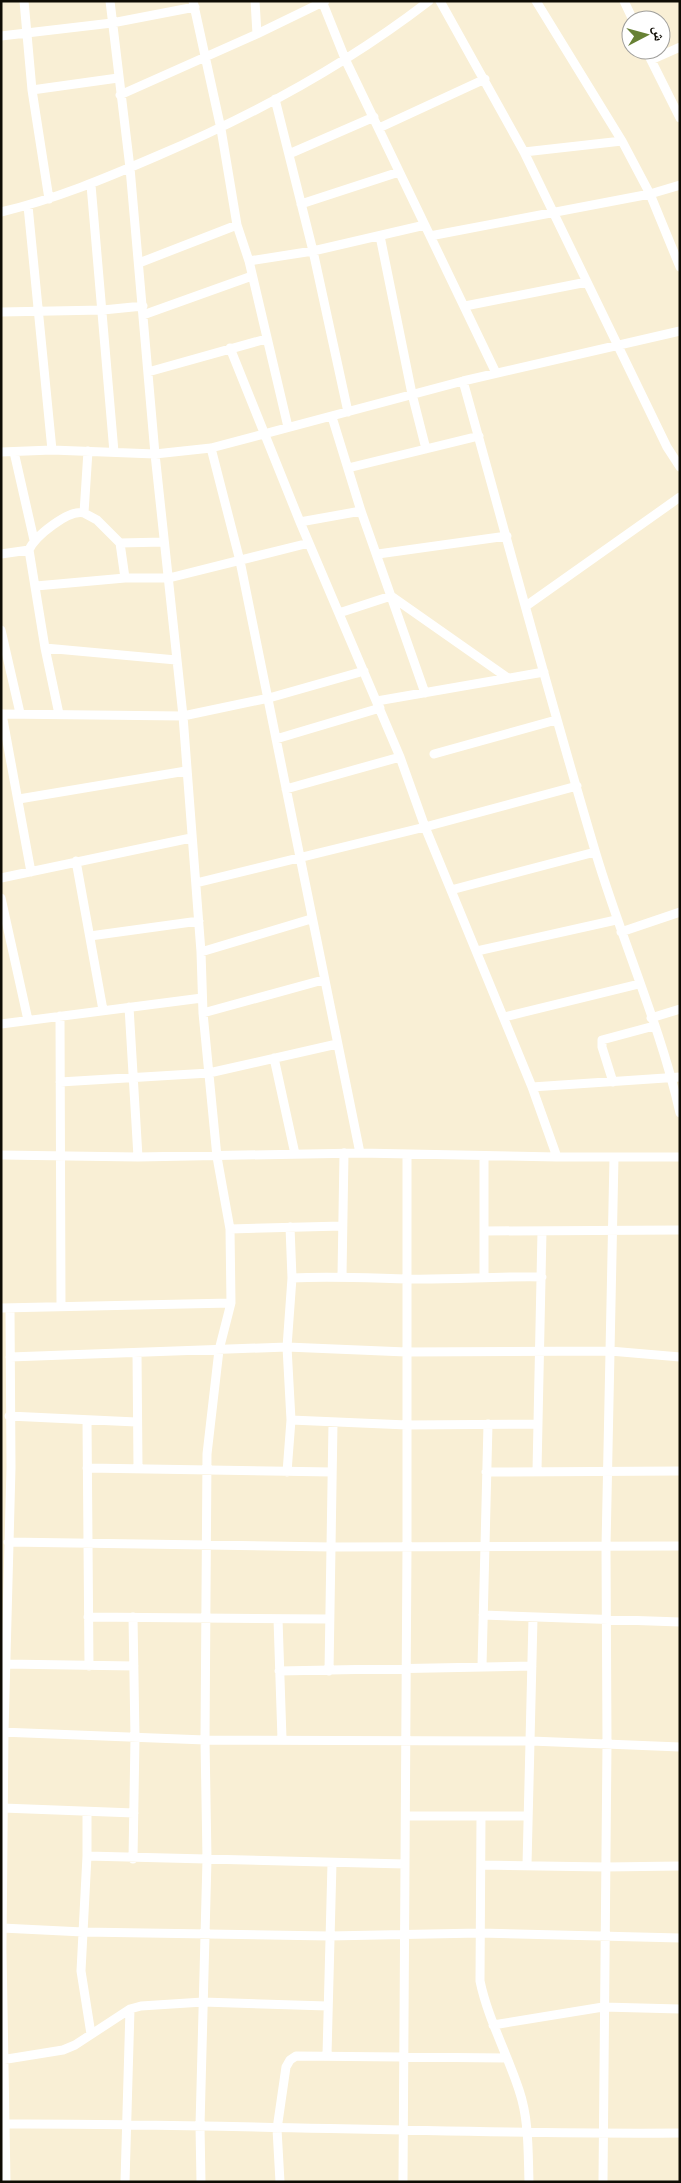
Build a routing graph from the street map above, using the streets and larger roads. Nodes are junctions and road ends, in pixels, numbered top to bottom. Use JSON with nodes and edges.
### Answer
{"nodes":[{"id":1,"x":24,"y":1,"type":"edge"},
{"id":2,"x":110,"y":1,"type":"edge"},
{"id":3,"x":255,"y":1,"type":"edge"},
{"id":4,"x":440,"y":1,"type":"edge"},
{"id":5,"x":536,"y":1,"type":"edge"},
{"id":6,"x":323,"y":2,"type":"edge"},
{"id":7,"x":428,"y":2,"type":"edge"},
{"id":8,"x":194,"y":4,"type":"edge"},
{"id":9,"x":112,"y":23,"type":"junction"},
{"id":10,"x":26,"y":32,"type":"junction"},
{"id":11,"x":257,"y":34,"type":"junction"},
{"id":12,"x":1,"y":36,"type":"edge"},
{"id":13,"x":205,"y":57,"type":"junction"},
{"id":14,"x":651,"y":60,"type":"edge"},
{"id":15,"x":346,"y":61,"type":"junction"},
{"id":16,"x":118,"y":78,"type":"junction"},
{"id":17,"x":485,"y":79,"type":"junction"},
{"id":18,"x":32,"y":90,"type":"junction"},
{"id":19,"x":120,"y":95,"type":"junction"},
{"id":20,"x":275,"y":99,"type":"junction"},
{"id":21,"x":374,"y":117,"type":"junction"},
{"id":22,"x":680,"y":118,"type":"edge"},
{"id":23,"x":379,"y":128,"type":"junction"},
{"id":24,"x":220,"y":129,"type":"junction"},
{"id":25,"x":622,"y":141,"type":"junction"},
{"id":26,"x":524,"y":152,"type":"junction"},
{"id":27,"x":289,"y":154,"type":"junction"},
{"id":28,"x":130,"y":168,"type":"junction"},
{"id":29,"x":399,"y":172,"type":"junction"},
{"id":30,"x":91,"y":185,"type":"junction"},
{"id":31,"x":680,"y":185,"type":"edge"},
{"id":32,"x":650,"y":194,"type":"junction"},
{"id":33,"x":49,"y":199,"type":"junction"},
{"id":34,"x":301,"y":204,"type":"junction"},
{"id":35,"x":28,"y":206,"type":"junction"},
{"id":36,"x":552,"y":211,"type":"junction"},
{"id":37,"x":1,"y":212,"type":"edge"},
{"id":38,"x":237,"y":225,"type":"junction"},
{"id":39,"x":425,"y":226,"type":"junction"},
{"id":40,"x":380,"y":236,"type":"junction"},
{"id":41,"x":430,"y":236,"type":"junction"},
{"id":42,"x":313,"y":252,"type":"junction"},
{"id":43,"x":249,"y":261,"type":"junction"},
{"id":44,"x":139,"y":264,"type":"junction"},
{"id":45,"x":680,"y":267,"type":"edge"},
{"id":46,"x":252,"y":276,"type":"junction"},
{"id":47,"x":587,"y":282,"type":"junction"},
{"id":48,"x":465,"y":306,"type":"junction"},
{"id":49,"x":103,"y":310,"type":"junction"},
{"id":50,"x":38,"y":311,"type":"junction"},
{"id":51,"x":143,"y":311,"type":"junction"},
{"id":52,"x":1,"y":312,"type":"edge"},
{"id":53,"x":680,"y":331,"type":"edge"},
{"id":54,"x":266,"y":339,"type":"junction"},
{"id":55,"x":617,"y":346,"type":"junction"},
{"id":56,"x":230,"y":348,"type":"junction"},
{"id":57,"x":148,"y":372,"type":"junction"},
{"id":58,"x":496,"y":373,"type":"junction"},
{"id":59,"x":464,"y":381,"type":"junction"},
{"id":60,"x":412,"y":394,"type":"junction"},
{"id":61,"x":348,"y":412,"type":"junction"},
{"id":62,"x":332,"y":417,"type":"junction"},
{"id":63,"x":288,"y":427,"type":"junction"},
{"id":64,"x":264,"y":433,"type":"junction"},
{"id":65,"x":478,"y":436,"type":"junction"},
{"id":66,"x":211,"y":448,"type":"junction"},
{"id":67,"x":426,"y":449,"type":"junction"},
{"id":68,"x":52,"y":450,"type":"junction"},
{"id":69,"x":88,"y":451,"type":"junction"},
{"id":70,"x":1,"y":452,"type":"edge"},
{"id":71,"x":14,"y":452,"type":"junction"},
{"id":72,"x":114,"y":452,"type":"junction"},
{"id":73,"x":155,"y":454,"type":"junction"},
{"id":74,"x":676,"y":455,"type":"edge"},
{"id":75,"x":348,"y":468,"type":"junction"},
{"id":76,"x":680,"y":468,"type":"edge"},
{"id":77,"x":680,"y":497,"type":"edge"},
{"id":78,"x":361,"y":511,"type":"junction"},
{"id":79,"x":84,"y":513,"type":"junction"},
{"id":80,"x":300,"y":522,"type":"junction"},
{"id":81,"x":507,"y":536,"type":"junction"},
{"id":82,"x":34,"y":540,"type":"junction"},
{"id":83,"x":164,"y":542,"type":"junction"},
{"id":84,"x":120,"y":543,"type":"junction"},
{"id":85,"x":309,"y":543,"type":"junction"},
{"id":86,"x":29,"y":550,"type":"junction"},
{"id":87,"x":1,"y":554,"type":"edge"},
{"id":88,"x":378,"y":554,"type":"junction"},
{"id":89,"x":240,"y":561,"type":"junction"},
{"id":90,"x":125,"y":578,"type":"junction"},
{"id":91,"x":169,"y":578,"type":"junction"},
{"id":92,"x":36,"y":586,"type":"junction"},
{"id":93,"x":391,"y":596,"type":"junction"},
{"id":94,"x":526,"y":606,"type":"junction"},
{"id":95,"x":339,"y":613,"type":"junction"},
{"id":96,"x":1,"y":630,"type":"edge"},
{"id":97,"x":45,"y":648,"type":"junction"},
{"id":98,"x":176,"y":660,"type":"junction"},
{"id":99,"x":364,"y":671,"type":"junction"},
{"id":100,"x":544,"y":672,"type":"junction"},
{"id":101,"x":508,"y":678,"type":"junction"},
{"id":102,"x":425,"y":694,"type":"junction"},
{"id":103,"x":269,"y":698,"type":"junction"},
{"id":104,"x":378,"y":705,"type":"junction"},
{"id":105,"x":20,"y":713,"type":"junction"},
{"id":106,"x":2,"y":714,"type":"edge"},
{"id":107,"x":59,"y":714,"type":"junction"},
{"id":108,"x":182,"y":716,"type":"junction"},
{"id":109,"x":556,"y":720,"type":"junction"},
{"id":110,"x":276,"y":739,"type":"junction"},
{"id":111,"x":434,"y":754,"type":"dead end"},
{"id":112,"x":400,"y":756,"type":"junction"},
{"id":113,"x":186,"y":771,"type":"junction"},
{"id":114,"x":577,"y":786,"type":"junction"},
{"id":115,"x":286,"y":789,"type":"junction"},
{"id":116,"x":19,"y":799,"type":"junction"},
{"id":117,"x":425,"y":827,"type":"junction"},
{"id":118,"x":191,"y":838,"type":"junction"},
{"id":119,"x":595,"y":852,"type":"junction"},
{"id":120,"x":300,"y":858,"type":"junction"},
{"id":121,"x":76,"y":861,"type":"junction"},
{"id":122,"x":30,"y":872,"type":"junction"},
{"id":123,"x":1,"y":878,"type":"edge"},
{"id":124,"x":196,"y":883,"type":"junction"},
{"id":125,"x":451,"y":890,"type":"junction"},
{"id":126,"x":1,"y":898,"type":"edge"},
{"id":127,"x":680,"y":912,"type":"edge"},
{"id":128,"x":310,"y":919,"type":"junction"},
{"id":129,"x":616,"y":920,"type":"junction"},
{"id":130,"x":199,"y":921,"type":"junction"},
{"id":131,"x":621,"y":932,"type":"junction"},
{"id":132,"x":90,"y":936,"type":"junction"},
{"id":133,"x":477,"y":951,"type":"junction"},
{"id":134,"x":201,"y":952,"type":"junction"},
{"id":135,"x":323,"y":980,"type":"junction"},
{"id":136,"x":639,"y":984,"type":"junction"},
{"id":137,"x":202,"y":998,"type":"junction"},
{"id":138,"x":129,"y":1007,"type":"junction"},
{"id":139,"x":680,"y":1009,"type":"edge"},
{"id":140,"x":103,"y":1010,"type":"junction"},
{"id":141,"x":203,"y":1013,"type":"junction"},
{"id":142,"x":60,"y":1016,"type":"junction"},
{"id":143,"x":504,"y":1017,"type":"junction"},
{"id":144,"x":28,"y":1020,"type":"junction"},
{"id":145,"x":652,"y":1022,"type":"junction"},
{"id":146,"x":1,"y":1024,"type":"edge"},
{"id":147,"x":337,"y":1044,"type":"junction"},
{"id":148,"x":274,"y":1058,"type":"junction"},
{"id":149,"x":209,"y":1073,"type":"junction"},
{"id":150,"x":134,"y":1078,"type":"junction"},
{"id":151,"x":676,"y":1078,"type":"edge"},
{"id":152,"x":60,"y":1082,"type":"junction"},
{"id":153,"x":612,"y":1082,"type":"junction"},
{"id":154,"x":532,"y":1087,"type":"junction"},
{"id":155,"x":680,"y":1113,"type":"edge"},
{"id":156,"x":360,"y":1153,"type":"junction"},
{"id":157,"x":295,"y":1154,"type":"junction"},
{"id":158,"x":344,"y":1154,"type":"junction"},
{"id":159,"x":407,"y":1154,"type":"junction"},
{"id":160,"x":1,"y":1155,"type":"edge"},
{"id":161,"x":62,"y":1156,"type":"junction"},
{"id":162,"x":217,"y":1156,"type":"junction"},
{"id":163,"x":484,"y":1156,"type":"junction"},
{"id":164,"x":138,"y":1157,"type":"junction"},
{"id":165,"x":558,"y":1157,"type":"junction"},
{"id":166,"x":614,"y":1157,"type":"junction"},
{"id":167,"x":680,"y":1157,"type":"edge"},
{"id":168,"x":342,"y":1226,"type":"junction"},
{"id":169,"x":290,"y":1227,"type":"junction"},
{"id":170,"x":230,"y":1229,"type":"junction"},
{"id":171,"x":613,"y":1230,"type":"junction"},
{"id":172,"x":680,"y":1230,"type":"edge"},
{"id":173,"x":485,"y":1231,"type":"junction"},
{"id":174,"x":542,"y":1231,"type":"junction"},
{"id":175,"x":342,"y":1276,"type":"junction"},
{"id":176,"x":484,"y":1276,"type":"junction"},
{"id":177,"x":542,"y":1277,"type":"junction"},
{"id":178,"x":292,"y":1278,"type":"junction"},
{"id":179,"x":408,"y":1279,"type":"junction"},
{"id":180,"x":231,"y":1303,"type":"junction"},
{"id":181,"x":61,"y":1306,"type":"junction"},
{"id":182,"x":6,"y":1308,"type":"edge"},
{"id":183,"x":287,"y":1347,"type":"junction"},
{"id":184,"x":218,"y":1350,"type":"junction"},
{"id":185,"x":610,"y":1351,"type":"junction"},
{"id":186,"x":406,"y":1352,"type":"junction"},
{"id":187,"x":541,"y":1352,"type":"junction"},
{"id":188,"x":138,"y":1353,"type":"junction"},
{"id":189,"x":10,"y":1357,"type":"junction"},
{"id":190,"x":680,"y":1357,"type":"edge"},
{"id":191,"x":9,"y":1416,"type":"junction"},
{"id":192,"x":87,"y":1420,"type":"junction"},
{"id":193,"x":291,"y":1420,"type":"junction"},
{"id":194,"x":136,"y":1422,"type":"junction"},
{"id":195,"x":333,"y":1422,"type":"junction"},
{"id":196,"x":488,"y":1424,"type":"junction"},
{"id":197,"x":538,"y":1424,"type":"junction"},
{"id":198,"x":407,"y":1425,"type":"junction"},
{"id":199,"x":1,"y":1468,"type":"edge"},
{"id":200,"x":11,"y":1468,"type":"junction"},
{"id":201,"x":87,"y":1468,"type":"junction"},
{"id":202,"x":138,"y":1468,"type":"junction"},
{"id":203,"x":207,"y":1471,"type":"junction"},
{"id":204,"x":537,"y":1471,"type":"junction"},
{"id":205,"x":607,"y":1471,"type":"junction"},
{"id":206,"x":680,"y":1471,"type":"edge"},
{"id":207,"x":287,"y":1472,"type":"junction"},
{"id":208,"x":332,"y":1472,"type":"junction"},
{"id":209,"x":486,"y":1472,"type":"junction"},
{"id":210,"x":8,"y":1542,"type":"junction"},
{"id":211,"x":88,"y":1542,"type":"junction"},
{"id":212,"x":207,"y":1546,"type":"junction"},
{"id":213,"x":407,"y":1546,"type":"junction"},
{"id":214,"x":680,"y":1546,"type":"edge"},
{"id":215,"x":331,"y":1547,"type":"junction"},
{"id":216,"x":606,"y":1547,"type":"junction"},
{"id":217,"x":484,"y":1548,"type":"junction"},
{"id":218,"x":4,"y":1580,"type":"edge"},
{"id":219,"x":483,"y":1615,"type":"junction"},
{"id":220,"x":206,"y":1616,"type":"junction"},
{"id":221,"x":88,"y":1617,"type":"junction"},
{"id":222,"x":133,"y":1617,"type":"junction"},
{"id":223,"x":533,"y":1618,"type":"junction"},
{"id":224,"x":278,"y":1619,"type":"junction"},
{"id":225,"x":329,"y":1619,"type":"junction"},
{"id":226,"x":607,"y":1621,"type":"junction"},
{"id":227,"x":680,"y":1622,"type":"edge"},
{"id":228,"x":4,"y":1634,"type":"edge"},
{"id":229,"x":6,"y":1664,"type":"junction"},
{"id":230,"x":89,"y":1666,"type":"junction"},
{"id":231,"x":134,"y":1666,"type":"junction"},
{"id":232,"x":482,"y":1666,"type":"junction"},
{"id":233,"x":532,"y":1666,"type":"junction"},
{"id":234,"x":407,"y":1669,"type":"junction"},
{"id":235,"x":279,"y":1671,"type":"junction"},
{"id":236,"x":329,"y":1671,"type":"junction"},
{"id":237,"x":3,"y":1732,"type":"edge"},
{"id":238,"x":135,"y":1738,"type":"junction"},
{"id":239,"x":282,"y":1739,"type":"junction"},
{"id":240,"x":205,"y":1740,"type":"junction"},
{"id":241,"x":406,"y":1740,"type":"junction"},
{"id":242,"x":531,"y":1741,"type":"junction"},
{"id":243,"x":607,"y":1743,"type":"junction"},
{"id":244,"x":680,"y":1747,"type":"edge"},
{"id":245,"x":3,"y":1808,"type":"junction"},
{"id":246,"x":87,"y":1812,"type":"junction"},
{"id":247,"x":134,"y":1813,"type":"junction"},
{"id":248,"x":406,"y":1816,"type":"junction"},
{"id":249,"x":481,"y":1816,"type":"junction"},
{"id":250,"x":528,"y":1816,"type":"junction"},
{"id":251,"x":2,"y":1819,"type":"edge"},
{"id":252,"x":87,"y":1856,"type":"junction"},
{"id":253,"x":133,"y":1859,"type":"junction"},
{"id":254,"x":207,"y":1859,"type":"junction"},
{"id":255,"x":332,"y":1863,"type":"junction"},
{"id":256,"x":405,"y":1864,"type":"junction"},
{"id":257,"x":481,"y":1865,"type":"junction"},
{"id":258,"x":527,"y":1865,"type":"junction"},
{"id":259,"x":680,"y":1866,"type":"edge"},
{"id":260,"x":605,"y":1868,"type":"junction"},
{"id":261,"x":2,"y":1928,"type":"edge"},
{"id":262,"x":83,"y":1932,"type":"junction"},
{"id":263,"x":205,"y":1934,"type":"junction"},
{"id":264,"x":480,"y":1934,"type":"junction"},
{"id":265,"x":404,"y":1935,"type":"junction"},
{"id":266,"x":329,"y":1936,"type":"junction"},
{"id":267,"x":604,"y":1937,"type":"junction"},
{"id":268,"x":680,"y":1938,"type":"edge"},
{"id":269,"x":2,"y":1949,"type":"edge"},
{"id":270,"x":203,"y":2002,"type":"junction"},
{"id":271,"x":327,"y":2006,"type":"junction"},
{"id":272,"x":603,"y":2007,"type":"junction"},
{"id":273,"x":130,"y":2009,"type":"junction"},
{"id":274,"x":680,"y":2009,"type":"edge"},
{"id":275,"x":493,"y":2025,"type":"junction"},
{"id":276,"x":91,"y":2034,"type":"junction"},
{"id":277,"x":327,"y":2055,"type":"junction"},
{"id":278,"x":403,"y":2056,"type":"junction"},
{"id":279,"x":507,"y":2058,"type":"junction"},
{"id":280,"x":2,"y":2059,"type":"edge"},
{"id":281,"x":6,"y":2124,"type":"junction"},
{"id":282,"x":128,"y":2124,"type":"junction"},
{"id":283,"x":200,"y":2126,"type":"junction"},
{"id":284,"x":277,"y":2129,"type":"junction"},
{"id":285,"x":402,"y":2129,"type":"junction"},
{"id":286,"x":526,"y":2132,"type":"junction"},
{"id":287,"x":680,"y":2133,"type":"edge"},
{"id":288,"x":602,"y":2134,"type":"junction"},
{"id":289,"x":6,"y":2182,"type":"edge"},
{"id":290,"x":125,"y":2182,"type":"edge"},
{"id":291,"x":201,"y":2182,"type":"edge"},
{"id":292,"x":280,"y":2182,"type":"edge"},
{"id":293,"x":403,"y":2182,"type":"edge"},
{"id":294,"x":529,"y":2182,"type":"edge"},
{"id":295,"x":603,"y":2182,"type":"edge"}],
"edges":[{"from":1,"to":10,"type":"street"},
{"from":2,"to":9,"type":"street"},
{"from":3,"to":11,"type":"street"},
{"from":4,"to":17,"type":"street"},
{"from":5,"to":25,"type":"street"},
{"from":6,"to":11,"type":"street"},
{"from":6,"to":15,"type":"street"},
{"from":7,"to":15,"type":"street"},
{"from":8,"to":9,"type":"street"},
{"from":8,"to":13,"type":"street"},
{"from":9,"to":10,"type":"street"},
{"from":9,"to":16,"type":"street"},
{"from":10,"to":12,"type":"street"},
{"from":10,"to":18,"type":"street"},
{"from":11,"to":13,"type":"street"},
{"from":13,"to":19,"type":"street"},
{"from":13,"to":24,"type":"street"},
{"from":14,"to":22,"type":"street"},
{"from":15,"to":20,"type":"street"},
{"from":15,"to":21,"type":"street"},
{"from":16,"to":18,"type":"street"},
{"from":16,"to":19,"type":"street"},
{"from":17,"to":23,"type":"street"},
{"from":17,"to":26,"type":"street"},
{"from":18,"to":33,"type":"street"},
{"from":19,"to":28,"type":"street"},
{"from":20,"to":24,"type":"street"},
{"from":20,"to":27,"type":"street"},
{"from":21,"to":23,"type":"street"},
{"from":21,"to":27,"type":"street"},
{"from":23,"to":29,"type":"street"},
{"from":24,"to":28,"type":"street"},
{"from":24,"to":38,"type":"street"},
{"from":25,"to":26,"type":"street"},
{"from":25,"to":32,"type":"street"},
{"from":26,"to":36,"type":"street"},
{"from":27,"to":34,"type":"street"},
{"from":28,"to":30,"type":"street"},
{"from":28,"to":44,"type":"street"},
{"from":29,"to":34,"type":"street"},
{"from":29,"to":39,"type":"street"},
{"from":30,"to":33,"type":"street"},
{"from":30,"to":49,"type":"street"},
{"from":31,"to":32,"type":"street"},
{"from":32,"to":36,"type":"street"},
{"from":32,"to":45,"type":"street"},
{"from":33,"to":35,"type":"street"},
{"from":34,"to":42,"type":"street"},
{"from":35,"to":37,"type":"street"},
{"from":35,"to":50,"type":"street"},
{"from":36,"to":41,"type":"street"},
{"from":36,"to":47,"type":"street"},
{"from":38,"to":43,"type":"street"},
{"from":38,"to":44,"type":"street"},
{"from":39,"to":40,"type":"street"},
{"from":39,"to":41,"type":"street"},
{"from":40,"to":42,"type":"street"},
{"from":40,"to":60,"type":"street"},
{"from":41,"to":48,"type":"street"},
{"from":42,"to":43,"type":"street"},
{"from":42,"to":61,"type":"street"},
{"from":43,"to":46,"type":"street"},
{"from":44,"to":51,"type":"street"},
{"from":46,"to":51,"type":"street"},
{"from":46,"to":54,"type":"street"},
{"from":47,"to":48,"type":"street"},
{"from":47,"to":55,"type":"street"},
{"from":48,"to":58,"type":"street"},
{"from":49,"to":50,"type":"street"},
{"from":49,"to":51,"type":"street"},
{"from":49,"to":72,"type":"street"},
{"from":50,"to":52,"type":"street"},
{"from":50,"to":68,"type":"street"},
{"from":51,"to":57,"type":"street"},
{"from":53,"to":55,"type":"street"},
{"from":54,"to":56,"type":"street"},
{"from":54,"to":63,"type":"street"},
{"from":55,"to":58,"type":"street"},
{"from":55,"to":74,"type":"street"},
{"from":56,"to":57,"type":"street"},
{"from":56,"to":64,"type":"street"},
{"from":57,"to":73,"type":"street"},
{"from":58,"to":59,"type":"street"},
{"from":59,"to":60,"type":"street"},
{"from":59,"to":65,"type":"street"},
{"from":60,"to":61,"type":"street"},
{"from":60,"to":67,"type":"street"},
{"from":61,"to":62,"type":"street"},
{"from":62,"to":63,"type":"street"},
{"from":62,"to":75,"type":"street"},
{"from":63,"to":64,"type":"street"},
{"from":64,"to":66,"type":"street"},
{"from":64,"to":80,"type":"street"},
{"from":65,"to":67,"type":"street"},
{"from":65,"to":81,"type":"street"},
{"from":66,"to":73,"type":"street"},
{"from":66,"to":89,"type":"street"},
{"from":67,"to":75,"type":"street"},
{"from":68,"to":69,"type":"street"},
{"from":68,"to":71,"type":"street"},
{"from":69,"to":72,"type":"street"},
{"from":69,"to":79,"type":"street"},
{"from":70,"to":71,"type":"street"},
{"from":71,"to":82,"type":"street"},
{"from":72,"to":73,"type":"street"},
{"from":73,"to":83,"type":"street"},
{"from":74,"to":76,"type":"street"},
{"from":75,"to":78,"type":"street"},
{"from":77,"to":94,"type":"street"},
{"from":78,"to":80,"type":"street"},
{"from":78,"to":88,"type":"street"},
{"from":79,"to":82,"type":"street"},
{"from":79,"to":84,"type":"street"},
{"from":80,"to":85,"type":"street"},
{"from":81,"to":88,"type":"street"},
{"from":81,"to":94,"type":"street"},
{"from":82,"to":86,"type":"street"},
{"from":83,"to":84,"type":"street"},
{"from":83,"to":91,"type":"street"},
{"from":84,"to":90,"type":"street"},
{"from":85,"to":89,"type":"street"},
{"from":85,"to":95,"type":"street"},
{"from":86,"to":87,"type":"street"},
{"from":86,"to":92,"type":"street"},
{"from":88,"to":93,"type":"street"},
{"from":89,"to":91,"type":"street"},
{"from":89,"to":103,"type":"street"},
{"from":90,"to":91,"type":"street"},
{"from":90,"to":92,"type":"street"},
{"from":91,"to":98,"type":"street"},
{"from":92,"to":97,"type":"street"},
{"from":93,"to":95,"type":"street"},
{"from":93,"to":101,"type":"street"},
{"from":93,"to":102,"type":"street"},
{"from":94,"to":100,"type":"street"},
{"from":95,"to":99,"type":"street"},
{"from":96,"to":105,"type":"street"},
{"from":97,"to":98,"type":"street"},
{"from":97,"to":107,"type":"street"},
{"from":98,"to":108,"type":"street"},
{"from":99,"to":103,"type":"street"},
{"from":99,"to":104,"type":"street"},
{"from":100,"to":101,"type":"street"},
{"from":100,"to":109,"type":"street"},
{"from":101,"to":102,"type":"street"},
{"from":102,"to":104,"type":"street"},
{"from":103,"to":108,"type":"street"},
{"from":103,"to":110,"type":"street"},
{"from":104,"to":110,"type":"street"},
{"from":104,"to":112,"type":"street"},
{"from":105,"to":106,"type":"street"},
{"from":105,"to":107,"type":"street"},
{"from":106,"to":116,"type":"street"},
{"from":107,"to":108,"type":"street"},
{"from":108,"to":113,"type":"street"},
{"from":109,"to":111,"type":"street"},
{"from":109,"to":114,"type":"street"},
{"from":110,"to":115,"type":"street"},
{"from":112,"to":115,"type":"street"},
{"from":112,"to":117,"type":"street"},
{"from":113,"to":116,"type":"street"},
{"from":113,"to":118,"type":"street"},
{"from":114,"to":117,"type":"street"},
{"from":114,"to":119,"type":"street"},
{"from":115,"to":120,"type":"street"},
{"from":116,"to":122,"type":"street"},
{"from":117,"to":120,"type":"street"},
{"from":117,"to":125,"type":"street"},
{"from":118,"to":121,"type":"street"},
{"from":118,"to":124,"type":"street"},
{"from":119,"to":125,"type":"street"},
{"from":119,"to":129,"type":"street"},
{"from":120,"to":124,"type":"street"},
{"from":120,"to":128,"type":"street"},
{"from":121,"to":122,"type":"street"},
{"from":121,"to":132,"type":"street"},
{"from":122,"to":123,"type":"street"},
{"from":124,"to":130,"type":"street"},
{"from":125,"to":133,"type":"street"},
{"from":126,"to":144,"type":"street"},
{"from":127,"to":131,"type":"street"},
{"from":128,"to":134,"type":"street"},
{"from":128,"to":135,"type":"street"},
{"from":129,"to":131,"type":"street"},
{"from":129,"to":133,"type":"street"},
{"from":130,"to":132,"type":"street"},
{"from":130,"to":134,"type":"street"},
{"from":131,"to":136,"type":"street"},
{"from":132,"to":140,"type":"street"},
{"from":133,"to":143,"type":"street"},
{"from":134,"to":137,"type":"street"},
{"from":135,"to":141,"type":"street"},
{"from":135,"to":147,"type":"street"},
{"from":136,"to":143,"type":"street"},
{"from":136,"to":145,"type":"street"},
{"from":137,"to":138,"type":"street"},
{"from":137,"to":141,"type":"street"},
{"from":138,"to":140,"type":"street"},
{"from":138,"to":150,"type":"street"},
{"from":139,"to":145,"type":"street"},
{"from":140,"to":142,"type":"street"},
{"from":141,"to":149,"type":"street"},
{"from":142,"to":144,"type":"street"},
{"from":142,"to":152,"type":"street"},
{"from":143,"to":154,"type":"street"},
{"from":144,"to":146,"type":"street"},
{"from":145,"to":151,"type":"street"},
{"from":145,"to":153,"type":"street"},
{"from":147,"to":148,"type":"street"},
{"from":147,"to":156,"type":"street"},
{"from":148,"to":149,"type":"street"},
{"from":148,"to":157,"type":"street"},
{"from":149,"to":150,"type":"street"},
{"from":149,"to":162,"type":"street"},
{"from":150,"to":152,"type":"street"},
{"from":150,"to":164,"type":"street"},
{"from":151,"to":153,"type":"street"},
{"from":151,"to":155,"type":"street"},
{"from":152,"to":161,"type":"street"},
{"from":153,"to":154,"type":"street"},
{"from":154,"to":165,"type":"street"},
{"from":156,"to":158,"type":"street"},
{"from":156,"to":159,"type":"street"},
{"from":157,"to":158,"type":"street"},
{"from":157,"to":162,"type":"street"},
{"from":158,"to":168,"type":"street"},
{"from":159,"to":163,"type":"street"},
{"from":159,"to":179,"type":"street"},
{"from":160,"to":161,"type":"street"},
{"from":161,"to":164,"type":"street"},
{"from":161,"to":181,"type":"street"},
{"from":162,"to":164,"type":"street"},
{"from":162,"to":170,"type":"street"},
{"from":163,"to":165,"type":"street"},
{"from":163,"to":173,"type":"street"},
{"from":165,"to":166,"type":"street"},
{"from":166,"to":167,"type":"street"},
{"from":166,"to":171,"type":"street"},
{"from":168,"to":169,"type":"street"},
{"from":168,"to":175,"type":"street"},
{"from":169,"to":170,"type":"street"},
{"from":169,"to":178,"type":"street"},
{"from":170,"to":180,"type":"street"},
{"from":171,"to":172,"type":"street"},
{"from":171,"to":174,"type":"street"},
{"from":171,"to":185,"type":"street"},
{"from":173,"to":174,"type":"street"},
{"from":173,"to":176,"type":"street"},
{"from":174,"to":177,"type":"street"},
{"from":175,"to":178,"type":"street"},
{"from":175,"to":179,"type":"street"},
{"from":176,"to":177,"type":"street"},
{"from":176,"to":179,"type":"street"},
{"from":177,"to":187,"type":"street"},
{"from":178,"to":183,"type":"street"},
{"from":179,"to":186,"type":"street"},
{"from":180,"to":181,"type":"street"},
{"from":180,"to":184,"type":"street"},
{"from":181,"to":182,"type":"street"},
{"from":182,"to":189,"type":"street"},
{"from":183,"to":184,"type":"street"},
{"from":183,"to":186,"type":"street"},
{"from":183,"to":193,"type":"street"},
{"from":184,"to":188,"type":"street"},
{"from":184,"to":203,"type":"street"},
{"from":185,"to":187,"type":"street"},
{"from":185,"to":190,"type":"street"},
{"from":185,"to":205,"type":"street"},
{"from":186,"to":187,"type":"street"},
{"from":186,"to":198,"type":"street"},
{"from":187,"to":197,"type":"street"},
{"from":188,"to":189,"type":"street"},
{"from":188,"to":194,"type":"street"},
{"from":189,"to":191,"type":"street"},
{"from":191,"to":192,"type":"street"},
{"from":191,"to":200,"type":"street"},
{"from":192,"to":194,"type":"street"},
{"from":192,"to":201,"type":"street"},
{"from":193,"to":195,"type":"street"},
{"from":193,"to":207,"type":"street"},
{"from":194,"to":202,"type":"street"},
{"from":195,"to":198,"type":"street"},
{"from":195,"to":208,"type":"street"},
{"from":196,"to":197,"type":"street"},
{"from":196,"to":198,"type":"street"},
{"from":196,"to":209,"type":"street"},
{"from":197,"to":204,"type":"street"},
{"from":198,"to":213,"type":"street"},
{"from":199,"to":200,"type":"street"},
{"from":200,"to":210,"type":"street"},
{"from":201,"to":202,"type":"street"},
{"from":201,"to":211,"type":"street"},
{"from":202,"to":203,"type":"street"},
{"from":203,"to":207,"type":"street"},
{"from":203,"to":212,"type":"street"},
{"from":204,"to":205,"type":"street"},
{"from":204,"to":209,"type":"street"},
{"from":205,"to":206,"type":"street"},
{"from":205,"to":216,"type":"street"},
{"from":207,"to":208,"type":"street"},
{"from":208,"to":215,"type":"street"},
{"from":209,"to":217,"type":"street"},
{"from":210,"to":211,"type":"street"},
{"from":210,"to":218,"type":"street"},
{"from":211,"to":212,"type":"street"},
{"from":211,"to":221,"type":"street"},
{"from":212,"to":215,"type":"street"},
{"from":212,"to":220,"type":"street"},
{"from":213,"to":215,"type":"street"},
{"from":213,"to":217,"type":"street"},
{"from":213,"to":234,"type":"street"},
{"from":214,"to":216,"type":"street"},
{"from":215,"to":225,"type":"street"},
{"from":216,"to":217,"type":"street"},
{"from":216,"to":226,"type":"street"},
{"from":217,"to":219,"type":"street"},
{"from":218,"to":228,"type":"street"},
{"from":219,"to":223,"type":"street"},
{"from":219,"to":232,"type":"street"},
{"from":220,"to":222,"type":"street"},
{"from":220,"to":224,"type":"street"},
{"from":220,"to":240,"type":"street"},
{"from":221,"to":222,"type":"street"},
{"from":221,"to":230,"type":"street"},
{"from":222,"to":231,"type":"street"},
{"from":223,"to":226,"type":"street"},
{"from":223,"to":233,"type":"street"},
{"from":224,"to":225,"type":"street"},
{"from":224,"to":235,"type":"street"},
{"from":225,"to":236,"type":"street"},
{"from":226,"to":227,"type":"street"},
{"from":226,"to":243,"type":"street"},
{"from":228,"to":229,"type":"street"},
{"from":229,"to":230,"type":"street"},
{"from":229,"to":237,"type":"street"},
{"from":230,"to":231,"type":"street"},
{"from":231,"to":238,"type":"street"},
{"from":232,"to":233,"type":"street"},
{"from":232,"to":234,"type":"street"},
{"from":233,"to":242,"type":"street"},
{"from":234,"to":236,"type":"street"},
{"from":234,"to":241,"type":"street"},
{"from":235,"to":236,"type":"street"},
{"from":235,"to":239,"type":"street"},
{"from":237,"to":238,"type":"street"},
{"from":237,"to":245,"type":"street"},
{"from":238,"to":240,"type":"street"},
{"from":238,"to":247,"type":"street"},
{"from":239,"to":240,"type":"street"},
{"from":239,"to":241,"type":"street"},
{"from":240,"to":254,"type":"street"},
{"from":241,"to":242,"type":"street"},
{"from":241,"to":248,"type":"street"},
{"from":242,"to":243,"type":"street"},
{"from":242,"to":250,"type":"street"},
{"from":243,"to":244,"type":"street"},
{"from":243,"to":260,"type":"street"},
{"from":245,"to":246,"type":"street"},
{"from":245,"to":251,"type":"street"},
{"from":246,"to":247,"type":"street"},
{"from":246,"to":252,"type":"street"},
{"from":247,"to":253,"type":"street"},
{"from":248,"to":249,"type":"street"},
{"from":248,"to":256,"type":"street"},
{"from":249,"to":250,"type":"street"},
{"from":249,"to":257,"type":"street"},
{"from":250,"to":258,"type":"street"},
{"from":251,"to":261,"type":"street"},
{"from":252,"to":253,"type":"street"},
{"from":252,"to":262,"type":"street"},
{"from":253,"to":254,"type":"street"},
{"from":254,"to":255,"type":"street"},
{"from":254,"to":263,"type":"street"},
{"from":255,"to":256,"type":"street"},
{"from":255,"to":266,"type":"street"},
{"from":256,"to":265,"type":"street"},
{"from":257,"to":258,"type":"street"},
{"from":257,"to":264,"type":"street"},
{"from":258,"to":260,"type":"street"},
{"from":259,"to":260,"type":"street"},
{"from":260,"to":267,"type":"street"},
{"from":261,"to":262,"type":"street"},
{"from":261,"to":269,"type":"street"},
{"from":262,"to":263,"type":"street"},
{"from":262,"to":276,"type":"street"},
{"from":263,"to":266,"type":"street"},
{"from":263,"to":270,"type":"street"},
{"from":264,"to":265,"type":"street"},
{"from":264,"to":267,"type":"street"},
{"from":264,"to":275,"type":"street"},
{"from":265,"to":266,"type":"street"},
{"from":265,"to":278,"type":"street"},
{"from":266,"to":271,"type":"street"},
{"from":267,"to":268,"type":"street"},
{"from":267,"to":272,"type":"street"},
{"from":269,"to":280,"type":"street"},
{"from":270,"to":271,"type":"street"},
{"from":270,"to":273,"type":"street"},
{"from":270,"to":283,"type":"street"},
{"from":271,"to":277,"type":"street"},
{"from":272,"to":274,"type":"street"},
{"from":272,"to":275,"type":"street"},
{"from":272,"to":288,"type":"street"},
{"from":273,"to":276,"type":"street"},
{"from":273,"to":282,"type":"street"},
{"from":275,"to":279,"type":"street"},
{"from":276,"to":280,"type":"street"},
{"from":277,"to":278,"type":"street"},
{"from":277,"to":284,"type":"street"},
{"from":278,"to":279,"type":"street"},
{"from":278,"to":285,"type":"street"},
{"from":279,"to":286,"type":"street"},
{"from":280,"to":281,"type":"street"},
{"from":281,"to":282,"type":"street"},
{"from":281,"to":289,"type":"street"},
{"from":282,"to":283,"type":"street"},
{"from":282,"to":290,"type":"street"},
{"from":283,"to":284,"type":"street"},
{"from":283,"to":291,"type":"street"},
{"from":284,"to":285,"type":"street"},
{"from":284,"to":292,"type":"street"},
{"from":285,"to":286,"type":"street"},
{"from":285,"to":293,"type":"street"},
{"from":286,"to":288,"type":"street"},
{"from":286,"to":294,"type":"street"},
{"from":287,"to":288,"type":"street"},
{"from":288,"to":295,"type":"street"}]}
